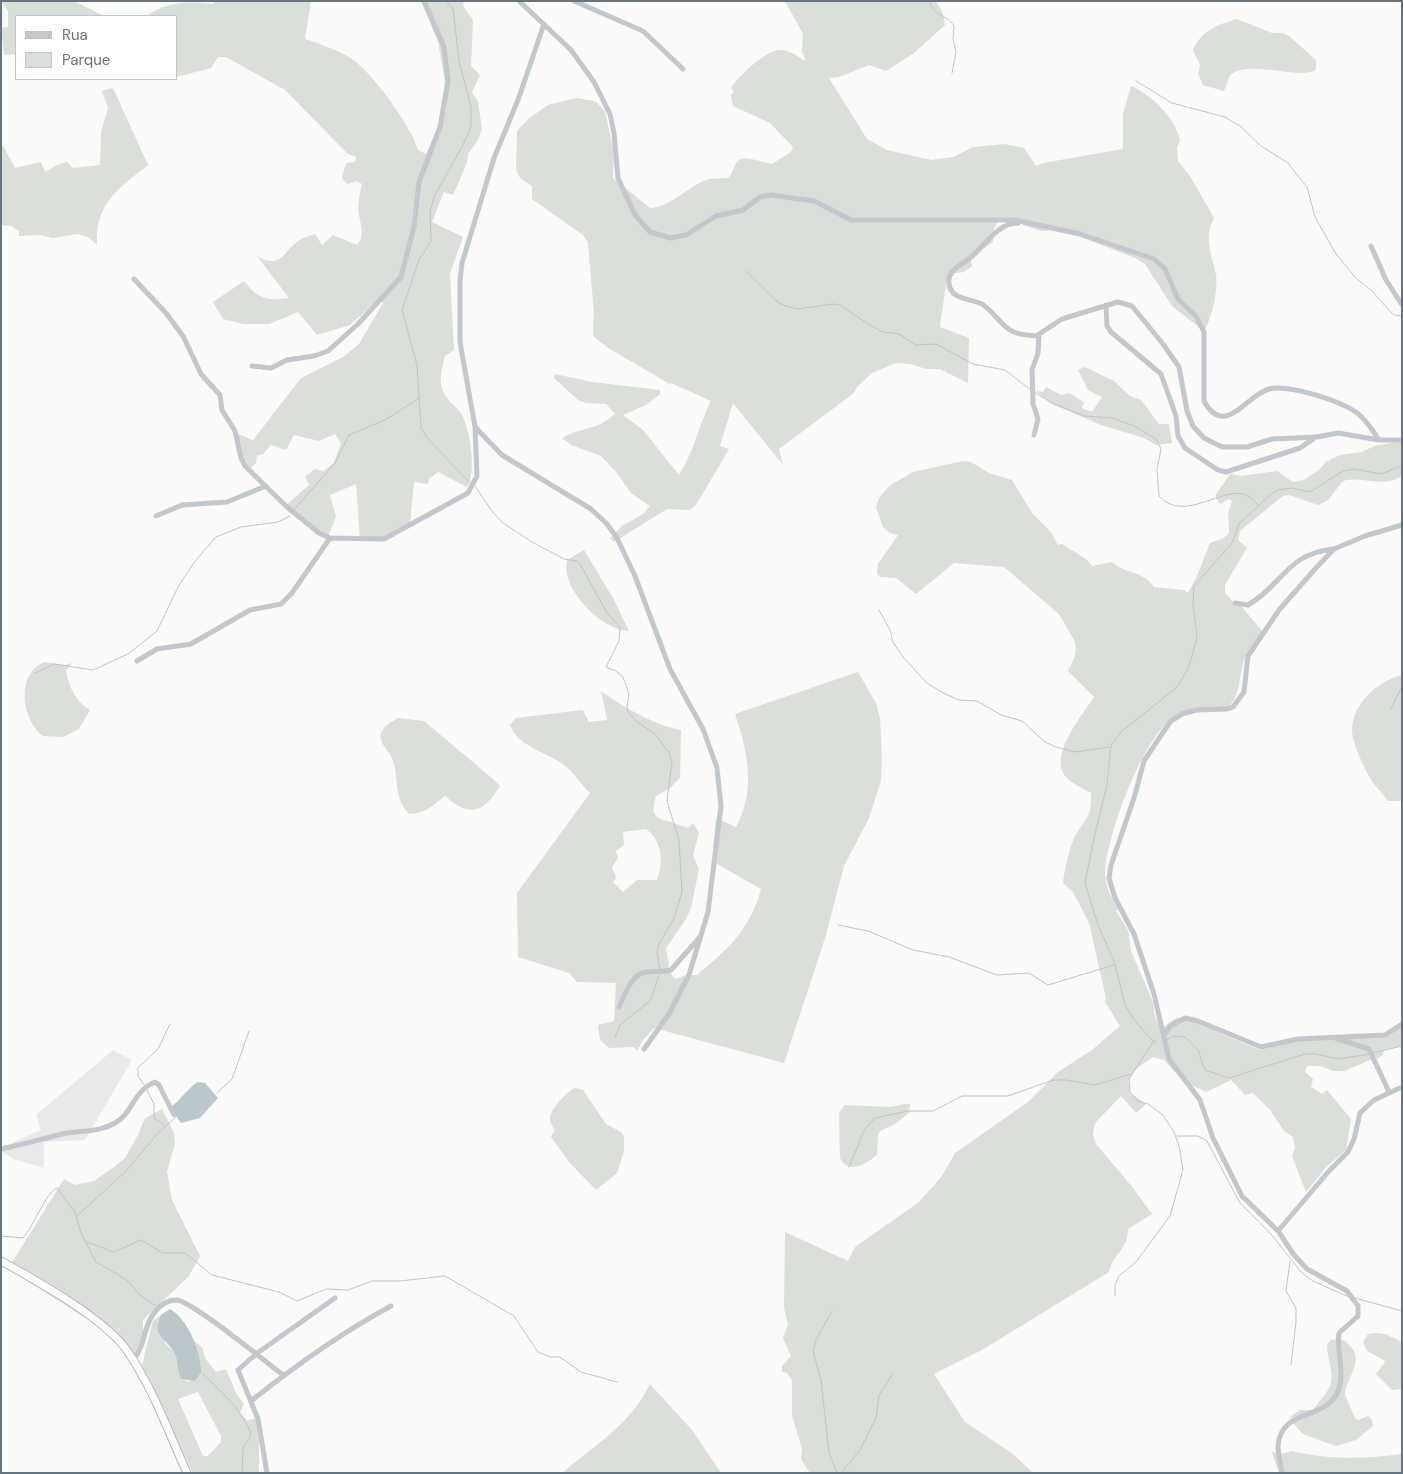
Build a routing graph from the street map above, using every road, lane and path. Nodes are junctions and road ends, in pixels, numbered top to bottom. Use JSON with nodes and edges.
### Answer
{"nodes":[{"id":1,"x":424,"y":1,"type":"edge"},
{"id":2,"x":519,"y":1,"type":"edge"},
{"id":3,"x":574,"y":1,"type":"edge"},
{"id":4,"x":544,"y":24,"type":"junction"},
{"id":5,"x":683,"y":69,"type":"dead end"},
{"id":6,"x":1026,"y":222,"type":"junction"},
{"id":7,"x":1371,"y":246,"type":"dead end"},
{"id":8,"x":134,"y":279,"type":"dead end"},
{"id":9,"x":1106,"y":305,"type":"junction"},
{"id":10,"x":1402,"y":305,"type":"edge"},
{"id":11,"x":1039,"y":335,"type":"junction"},
{"id":12,"x":252,"y":366,"type":"dead end"},
{"id":13,"x":475,"y":427,"type":"junction"},
{"id":14,"x":1034,"y":435,"type":"dead end"},
{"id":15,"x":1317,"y":437,"type":"junction"},
{"id":16,"x":1379,"y":440,"type":"junction"},
{"id":17,"x":1402,"y":440,"type":"edge"},
{"id":18,"x":266,"y":486,"type":"junction"},
{"id":19,"x":156,"y":516,"type":"dead end"},
{"id":20,"x":1402,"y":525,"type":"edge"},
{"id":21,"x":330,"y":538,"type":"junction"},
{"id":22,"x":1334,"y":549,"type":"junction"},
{"id":23,"x":1235,"y":603,"type":"dead end"},
{"id":24,"x":136,"y":661,"type":"dead end"},
{"id":25,"x":701,"y":935,"type":"junction"},
{"id":26,"x":619,"y":1007,"type":"dead end"},
{"id":27,"x":1402,"y":1024,"type":"edge"},
{"id":28,"x":1164,"y":1036,"type":"junction"},
{"id":29,"x":1332,"y":1038,"type":"junction"},
{"id":30,"x":644,"y":1049,"type":"dead end"},
{"id":31,"x":1402,"y":1087,"type":"edge"},
{"id":32,"x":1388,"y":1092,"type":"junction"},
{"id":33,"x":174,"y":1115,"type":"dead end"},
{"id":34,"x":1,"y":1149,"type":"edge"},
{"id":35,"x":1278,"y":1231,"type":"junction"},
{"id":36,"x":1,"y":1261,"type":"edge"},
{"id":37,"x":335,"y":1298,"type":"dead end"},
{"id":38,"x":391,"y":1306,"type":"dead end"},
{"id":39,"x":256,"y":1354,"type":"junction"},
{"id":40,"x":133,"y":1360,"type":"junction"},
{"id":41,"x":283,"y":1375,"type":"junction"},
{"id":42,"x":251,"y":1401,"type":"junction"},
{"id":43,"x":187,"y":1473,"type":"edge"},
{"id":44,"x":267,"y":1473,"type":"edge"},
{"id":45,"x":1282,"y":1473,"type":"edge"}],
"edges":[{"from":1,"to":12,"type":"street"},
{"from":2,"to":4,"type":"street"},
{"from":3,"to":5,"type":"street"},
{"from":4,"to":6,"type":"street"},
{"from":4,"to":13,"type":"street"},
{"from":6,"to":11,"type":"street"},
{"from":6,"to":16,"type":"street"},
{"from":7,"to":10,"type":"street"},
{"from":8,"to":18,"type":"street"},
{"from":9,"to":11,"type":"street"},
{"from":9,"to":15,"type":"street"},
{"from":9,"to":15,"type":"street"},
{"from":11,"to":14,"type":"street"},
{"from":13,"to":21,"type":"street"},
{"from":13,"to":25,"type":"street"},
{"from":15,"to":16,"type":"street"},
{"from":16,"to":17,"type":"street"},
{"from":18,"to":19,"type":"street"},
{"from":18,"to":21,"type":"street"},
{"from":20,"to":22,"type":"street"},
{"from":21,"to":24,"type":"street"},
{"from":22,"to":23,"type":"street"},
{"from":22,"to":28,"type":"street"},
{"from":25,"to":26,"type":"street"},
{"from":25,"to":30,"type":"street"},
{"from":27,"to":29,"type":"street"},
{"from":28,"to":29,"type":"street"},
{"from":28,"to":35,"type":"street"},
{"from":29,"to":32,"type":"street"},
{"from":31,"to":32,"type":"street"},
{"from":32,"to":35,"type":"street"},
{"from":33,"to":34,"type":"street"},
{"from":35,"to":45,"type":"street"},
{"from":36,"to":40,"type":"highway"},
{"from":37,"to":39,"type":"street"},
{"from":38,"to":41,"type":"street"},
{"from":39,"to":40,"type":"street"},
{"from":39,"to":41,"type":"street"},
{"from":39,"to":42,"type":"street"},
{"from":40,"to":43,"type":"highway"},
{"from":41,"to":42,"type":"street"},
{"from":42,"to":44,"type":"street"}]}
